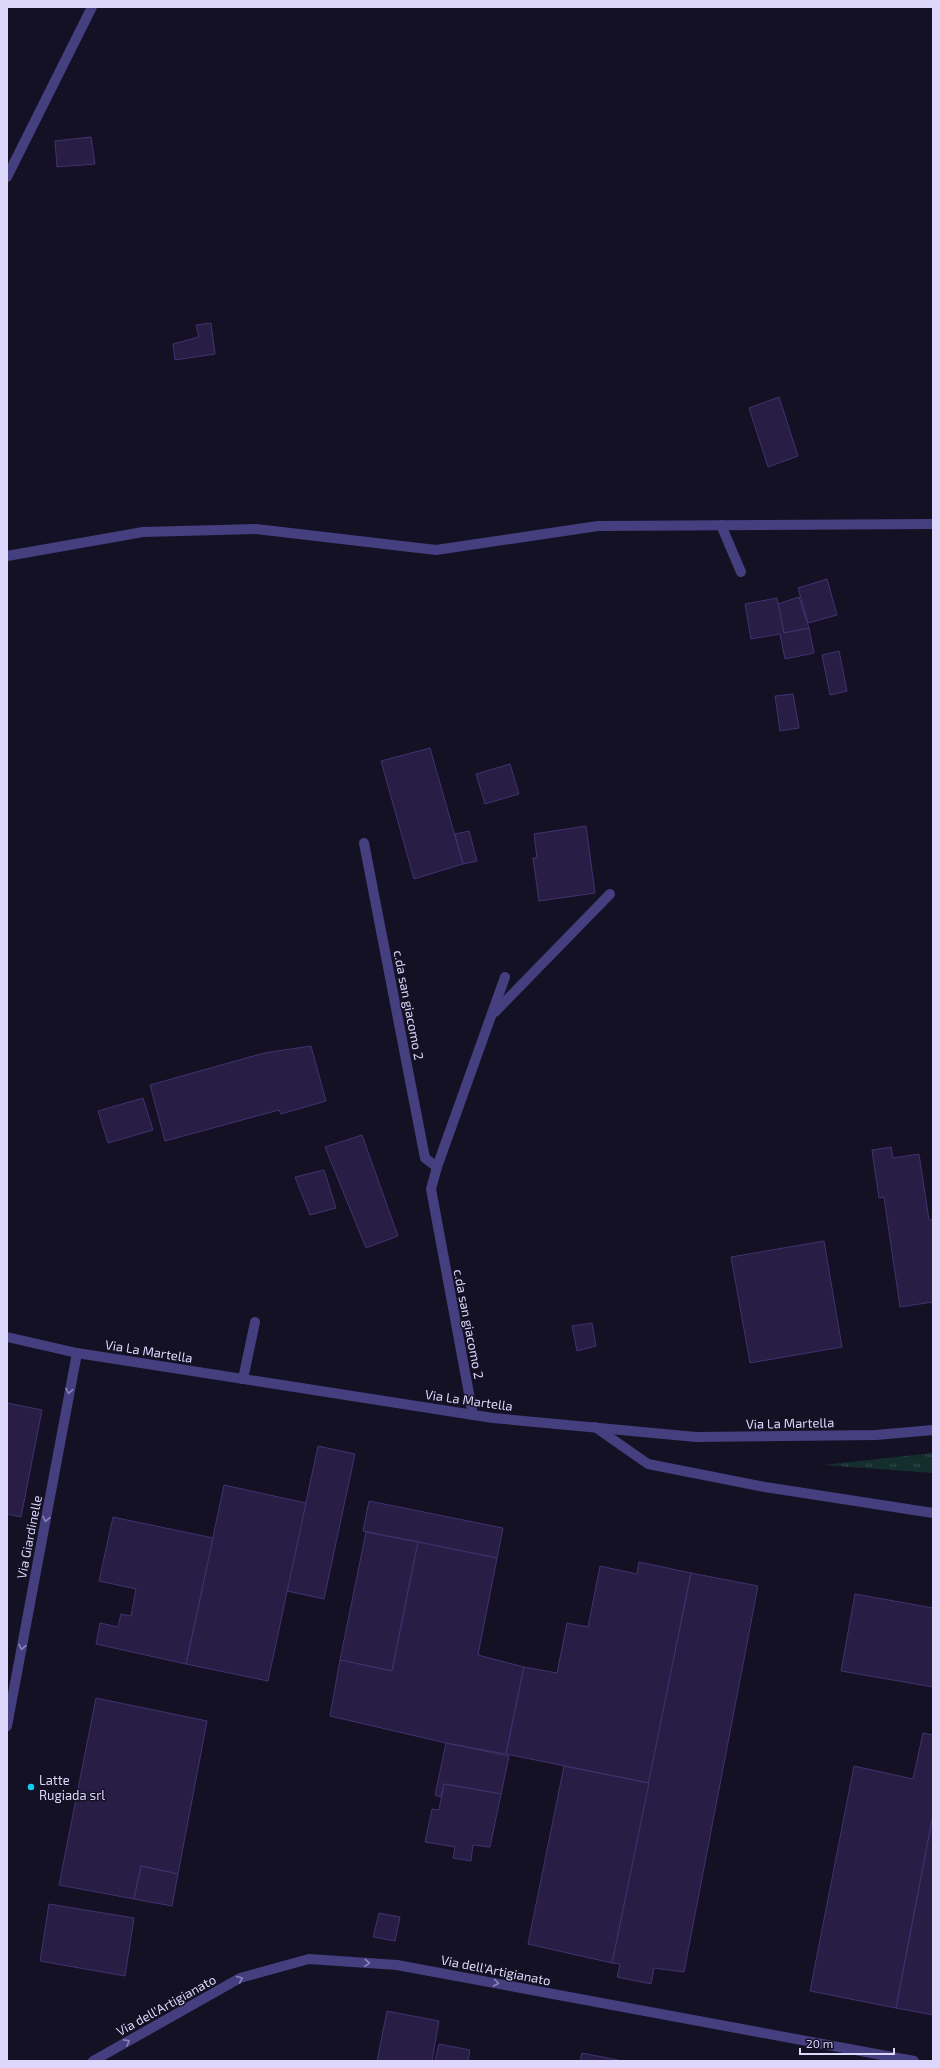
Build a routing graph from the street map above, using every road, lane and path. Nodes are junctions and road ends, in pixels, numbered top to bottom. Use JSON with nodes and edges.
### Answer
{"nodes":[{"id":1,"x":92,"y":7,"type":"edge"},
{"id":2,"x":7,"y":176,"type":"edge"},
{"id":3,"x":933,"y":524,"type":"edge"},
{"id":4,"x":721,"y":525,"type":"junction"},
{"id":5,"x":7,"y":556,"type":"edge"},
{"id":6,"x":741,"y":572,"type":"dead end"},
{"id":7,"x":364,"y":843,"type":"dead end"},
{"id":8,"x":610,"y":894,"type":"dead end"},
{"id":9,"x":505,"y":977,"type":"dead end"},
{"id":10,"x":492,"y":1015,"type":"junction"},
{"id":11,"x":437,"y":1167,"type":"junction"},
{"id":12,"x":254,"y":1322,"type":"dead end"},
{"id":13,"x":7,"y":1338,"type":"edge"},
{"id":14,"x":77,"y":1353,"type":"junction"},
{"id":15,"x":243,"y":1378,"type":"junction"},
{"id":16,"x":473,"y":1415,"type":"junction"},
{"id":17,"x":595,"y":1427,"type":"junction"},
{"id":18,"x":933,"y":1430,"type":"edge"},
{"id":19,"x":933,"y":1513,"type":"edge"},
{"id":20,"x":7,"y":1726,"type":"edge"},
{"id":21,"x":93,"y":2061,"type":"edge"},
{"id":22,"x":914,"y":2061,"type":"edge"}],
"edges":[{"from":1,"to":2,"type":"street"},
{"from":3,"to":4,"type":"street"},
{"from":4,"to":5,"type":"street"},
{"from":4,"to":6,"type":"street"},
{"from":7,"to":11,"type":"street","name":"c.da san giacomo 2"},
{"from":8,"to":10,"type":"street","name":"c.da san giacomo 2"},
{"from":9,"to":10,"type":"street","name":"c.da san giacomo 2"},
{"from":10,"to":11,"type":"street","name":"c.da san giacomo 2"},
{"from":11,"to":16,"type":"street","name":"c.da san giacomo 2"},
{"from":12,"to":15,"type":"street"},
{"from":13,"to":14,"type":"street","name":"Via La Martella"},
{"from":14,"to":15,"type":"street","name":"Via La Martella"},
{"from":14,"to":20,"type":"street","name":"Via Giardinelle","one_way":true},
{"from":15,"to":16,"type":"street","name":"Via La Martella"},
{"from":16,"to":17,"type":"street","name":"Via La Martella"},
{"from":17,"to":18,"type":"street","name":"Via La Martella"},
{"from":17,"to":19,"type":"street"},
{"from":21,"to":22,"type":"street","name":"Via dell'Artigianato","one_way":true}]}
